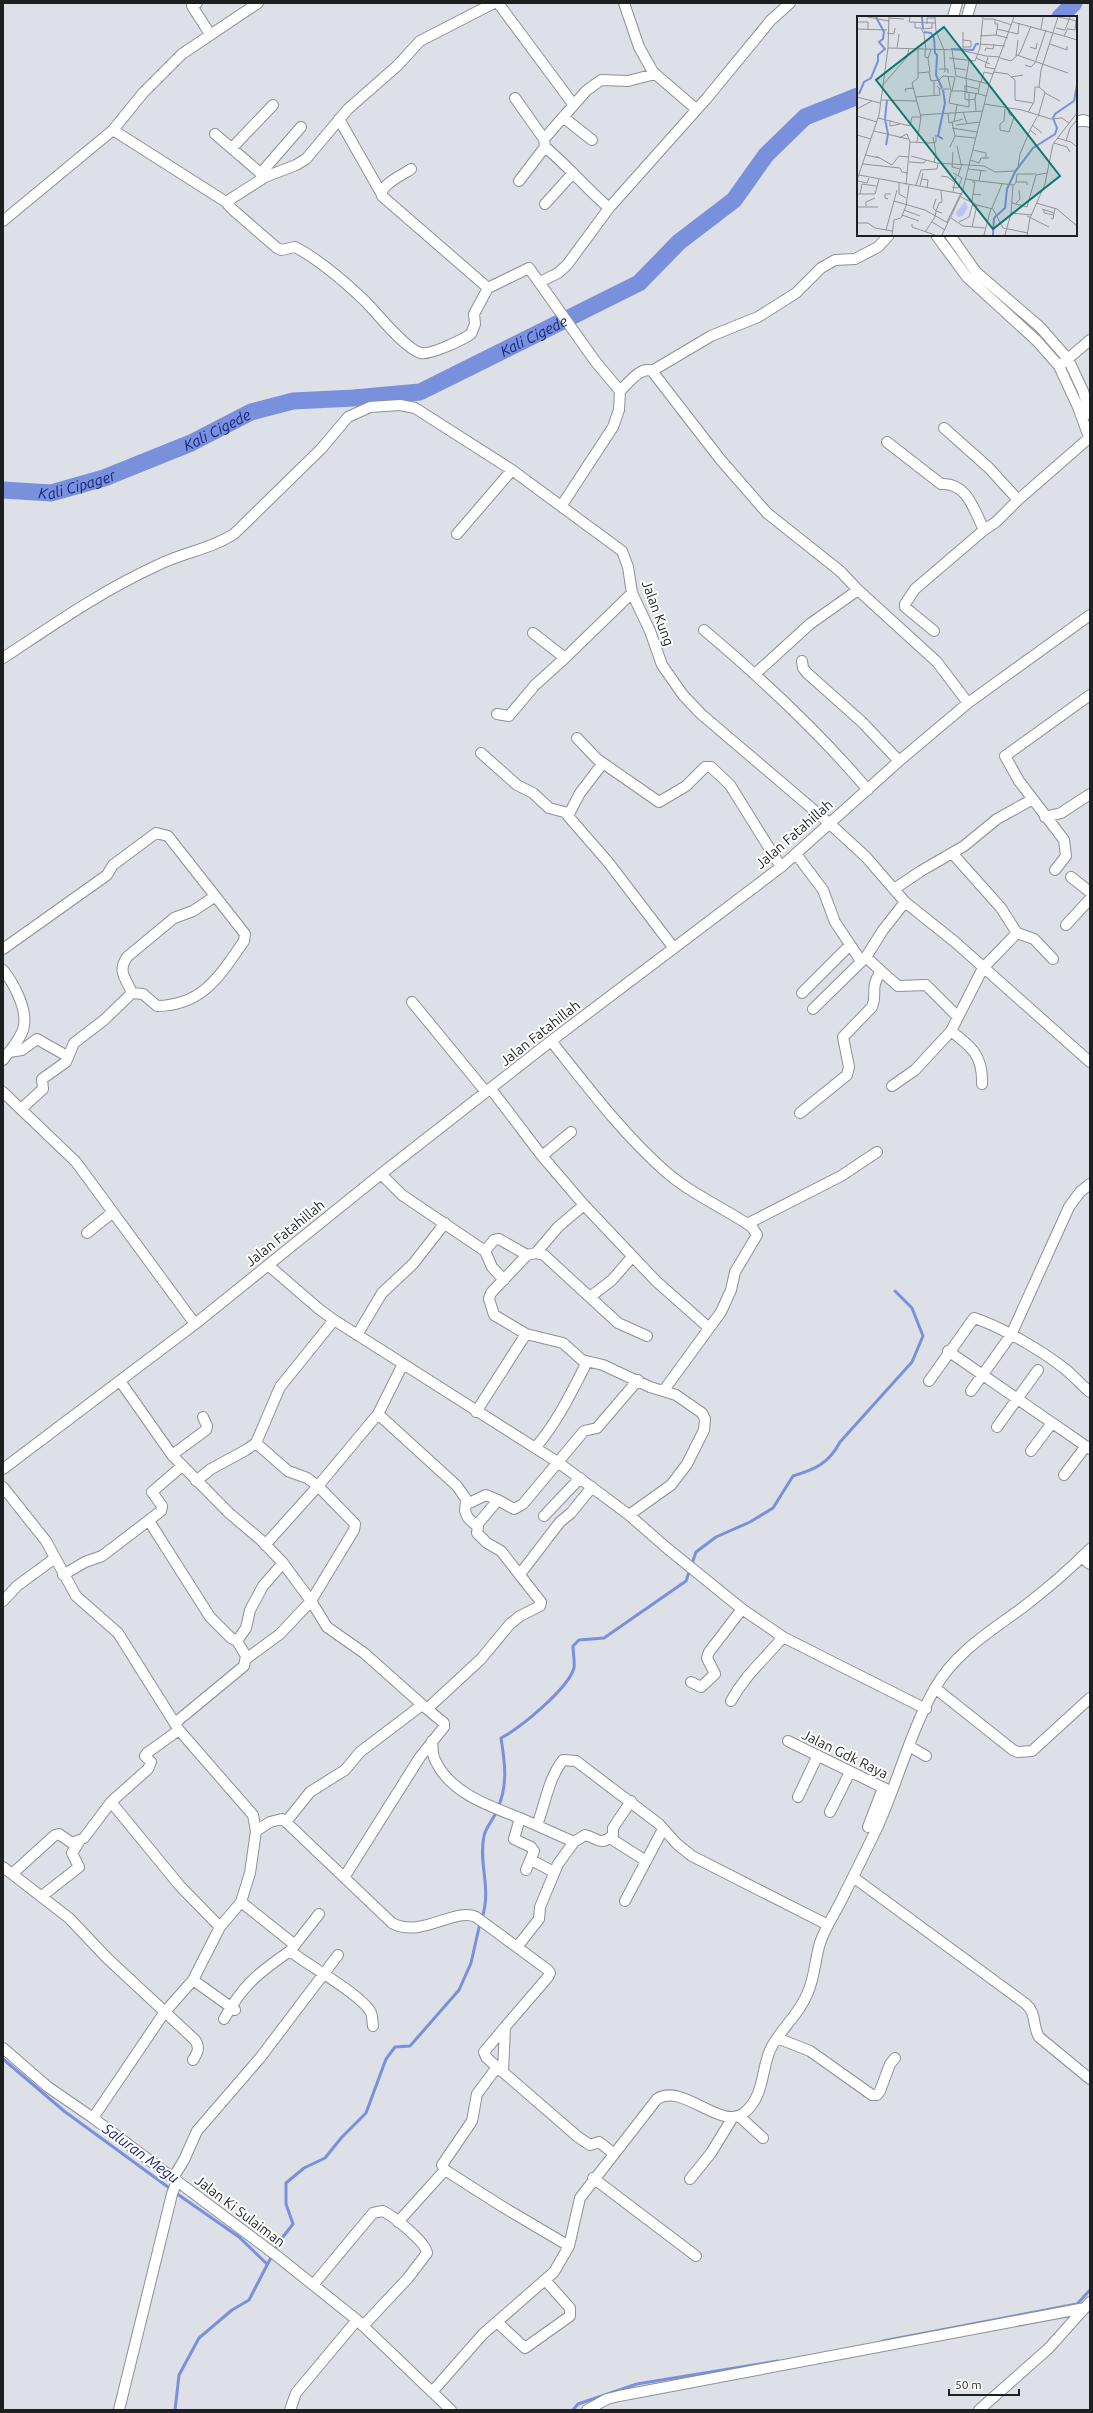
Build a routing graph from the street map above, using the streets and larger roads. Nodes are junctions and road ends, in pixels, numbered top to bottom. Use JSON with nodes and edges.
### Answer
{"nodes":[{"id":1,"x":258,"y":3,"type":"edge"},
{"id":2,"x":470,"y":3,"type":"edge"},
{"id":3,"x":494,"y":3,"type":"edge"},
{"id":4,"x":498,"y":3,"type":"edge"},
{"id":5,"x":624,"y":3,"type":"edge"},
{"id":6,"x":957,"y":3,"type":"edge"},
{"id":7,"x":970,"y":3,"type":"edge"},
{"id":8,"x":193,"y":4,"type":"edge"},
{"id":9,"x":785,"y":4,"type":"edge"},
{"id":10,"x":477,"y":12,"type":"junction"},
{"id":11,"x":953,"y":16,"type":"edge"},
{"id":12,"x":967,"y":16,"type":"edge"},
{"id":13,"x":210,"y":34,"type":"junction"},
{"id":14,"x":655,"y":74,"type":"junction"},
{"id":15,"x":516,"y":98,"type":"dead end"},
{"id":16,"x":573,"y":104,"type":"junction"},
{"id":17,"x":273,"y":105,"type":"dead end"},
{"id":18,"x":696,"y":110,"type":"junction"},
{"id":19,"x":563,"y":117,"type":"junction"},
{"id":20,"x":339,"y":119,"type":"junction"},
{"id":21,"x":1077,"y":122,"type":"edge"},
{"id":22,"x":1090,"y":122,"type":"edge"},
{"id":23,"x":300,"y":127,"type":"dead end"},
{"id":24,"x":113,"y":130,"type":"junction"},
{"id":25,"x":215,"y":134,"type":"dead end"},
{"id":26,"x":592,"y":140,"type":"dead end"},
{"id":27,"x":545,"y":143,"type":"junction"},
{"id":28,"x":232,"y":148,"type":"junction"},
{"id":29,"x":411,"y":169,"type":"dead end"},
{"id":30,"x":573,"y":173,"type":"junction"},
{"id":31,"x":263,"y":175,"type":"junction"},
{"id":32,"x":519,"y":181,"type":"dead end"},
{"id":33,"x":381,"y":193,"type":"junction"},
{"id":34,"x":226,"y":202,"type":"junction"},
{"id":35,"x":545,"y":204,"type":"dead end"},
{"id":36,"x":609,"y":208,"type":"junction"},
{"id":37,"x":3,"y":221,"type":"edge"},
{"id":38,"x":888,"y":236,"type":"edge"},
{"id":39,"x":937,"y":236,"type":"edge"},
{"id":40,"x":951,"y":236,"type":"edge"},
{"id":41,"x":540,"y":282,"type":"junction"},
{"id":42,"x":488,"y":288,"type":"junction"},
{"id":43,"x":1090,"y":340,"type":"edge"},
{"id":44,"x":1068,"y":359,"type":"junction"},
{"id":45,"x":1059,"y":366,"type":"junction"},
{"id":46,"x":652,"y":371,"type":"junction"},
{"id":47,"x":620,"y":391,"type":"junction"},
{"id":48,"x":1089,"y":409,"type":"edge"},
{"id":49,"x":944,"y":428,"type":"dead end"},
{"id":50,"x":1090,"y":439,"type":"edge"},
{"id":51,"x":887,"y":442,"type":"dead end"},
{"id":52,"x":512,"y":470,"type":"junction"},
{"id":53,"x":1018,"y":500,"type":"junction"},
{"id":54,"x":562,"y":505,"type":"junction"},
{"id":55,"x":984,"y":530,"type":"junction"},
{"id":56,"x":457,"y":534,"type":"dead end"},
{"id":57,"x":858,"y":590,"type":"junction"},
{"id":58,"x":632,"y":594,"type":"junction"},
{"id":59,"x":1090,"y":615,"type":"edge"},
{"id":60,"x":704,"y":630,"type":"dead end"},
{"id":61,"x":934,"y":631,"type":"dead end"},
{"id":62,"x":533,"y":633,"type":"dead end"},
{"id":63,"x":3,"y":658,"type":"edge"},
{"id":64,"x":565,"y":658,"type":"junction"},
{"id":65,"x":802,"y":661,"type":"dead end"},
{"id":66,"x":755,"y":674,"type":"junction"},
{"id":67,"x":1090,"y":695,"type":"edge"},
{"id":68,"x":968,"y":703,"type":"junction"},
{"id":69,"x":497,"y":714,"type":"dead end"},
{"id":70,"x":577,"y":738,"type":"dead end"},
{"id":71,"x":481,"y":753,"type":"dead end"},
{"id":72,"x":899,"y":761,"type":"junction"},
{"id":73,"x":604,"y":763,"type":"junction"},
{"id":74,"x":868,"y":790,"type":"junction"},
{"id":75,"x":1090,"y":794,"type":"edge"},
{"id":76,"x":1033,"y":798,"type":"junction"},
{"id":77,"x":568,"y":813,"type":"junction"},
{"id":78,"x":1045,"y":817,"type":"junction"},
{"id":79,"x":829,"y":823,"type":"junction"},
{"id":80,"x":952,"y":853,"type":"junction"},
{"id":81,"x":796,"y":854,"type":"junction"},
{"id":82,"x":781,"y":867,"type":"junction"},
{"id":83,"x":1055,"y":870,"type":"dead end"},
{"id":84,"x":1071,"y":876,"type":"dead end"},
{"id":85,"x":894,"y":889,"type":"junction"},
{"id":86,"x":1090,"y":892,"type":"edge"},
{"id":87,"x":214,"y":897,"type":"junction"},
{"id":88,"x":1090,"y":899,"type":"edge"},
{"id":89,"x":905,"y":902,"type":"junction"},
{"id":90,"x":1066,"y":925,"type":"dead end"},
{"id":91,"x":1017,"y":933,"type":"junction"},
{"id":92,"x":850,"y":945,"type":"junction"},
{"id":93,"x":673,"y":947,"type":"junction"},
{"id":94,"x":3,"y":949,"type":"edge"},
{"id":95,"x":863,"y":959,"type":"junction"},
{"id":96,"x":1054,"y":959,"type":"dead end"},
{"id":97,"x":983,"y":968,"type":"junction"},
{"id":98,"x":3,"y":970,"type":"edge"},
{"id":99,"x":881,"y":971,"type":"junction"},
{"id":100,"x":802,"y":993,"type":"dead end"},
{"id":101,"x":132,"y":994,"type":"junction"},
{"id":102,"x":412,"y":1002,"type":"dead end"},
{"id":103,"x":813,"y":1009,"type":"dead end"},
{"id":104,"x":957,"y":1016,"type":"junction"},
{"id":105,"x":951,"y":1031,"type":"junction"},
{"id":106,"x":551,"y":1041,"type":"junction"},
{"id":107,"x":6,"y":1056,"type":"edge"},
{"id":108,"x":67,"y":1056,"type":"junction"},
{"id":109,"x":1090,"y":1062,"type":"edge"},
{"id":110,"x":982,"y":1084,"type":"dead end"},
{"id":111,"x":892,"y":1086,"type":"dead end"},
{"id":112,"x":489,"y":1090,"type":"junction"},
{"id":113,"x":3,"y":1092,"type":"edge"},
{"id":114,"x":21,"y":1109,"type":"junction"},
{"id":115,"x":800,"y":1113,"type":"dead end"},
{"id":116,"x":571,"y":1132,"type":"dead end"},
{"id":117,"x":877,"y":1152,"type":"dead end"},
{"id":118,"x":542,"y":1156,"type":"junction"},
{"id":119,"x":381,"y":1174,"type":"junction"},
{"id":120,"x":1090,"y":1184,"type":"edge"},
{"id":121,"x":584,"y":1205,"type":"junction"},
{"id":122,"x":112,"y":1213,"type":"junction"},
{"id":123,"x":445,"y":1223,"type":"junction"},
{"id":124,"x":747,"y":1224,"type":"junction"},
{"id":125,"x":86,"y":1233,"type":"dead end"},
{"id":126,"x":485,"y":1251,"type":"junction"},
{"id":127,"x":531,"y":1254,"type":"junction"},
{"id":128,"x":632,"y":1257,"type":"junction"},
{"id":129,"x":268,"y":1265,"type":"junction"},
{"id":130,"x":504,"y":1280,"type":"junction"},
{"id":131,"x":590,"y":1297,"type":"junction"},
{"id":132,"x":334,"y":1320,"type":"junction"},
{"id":133,"x":195,"y":1324,"type":"junction"},
{"id":134,"x":709,"y":1328,"type":"junction"},
{"id":135,"x":526,"y":1334,"type":"junction"},
{"id":136,"x":357,"y":1335,"type":"junction"},
{"id":137,"x":1011,"y":1335,"type":"junction"},
{"id":138,"x":647,"y":1336,"type":"dead end"},
{"id":139,"x":948,"y":1351,"type":"junction"},
{"id":140,"x":587,"y":1362,"type":"junction"},
{"id":141,"x":403,"y":1364,"type":"junction"},
{"id":142,"x":1038,"y":1370,"type":"dead end"},
{"id":143,"x":984,"y":1373,"type":"junction"},
{"id":144,"x":638,"y":1380,"type":"junction"},
{"id":145,"x":120,"y":1381,"type":"junction"},
{"id":146,"x":929,"y":1381,"type":"dead end"},
{"id":147,"x":664,"y":1390,"type":"junction"},
{"id":148,"x":971,"y":1391,"type":"dead end"},
{"id":149,"x":1090,"y":1392,"type":"edge"},
{"id":150,"x":1018,"y":1397,"type":"junction"},
{"id":151,"x":476,"y":1412,"type":"junction"},
{"id":152,"x":378,"y":1414,"type":"junction"},
{"id":153,"x":203,"y":1417,"type":"dead end"},
{"id":154,"x":1052,"y":1423,"type":"junction"},
{"id":155,"x":997,"y":1427,"type":"dead end"},
{"id":156,"x":256,"y":1442,"type":"junction"},
{"id":157,"x":536,"y":1447,"type":"junction"},
{"id":158,"x":1088,"y":1447,"type":"edge"},
{"id":159,"x":1031,"y":1451,"type":"dead end"},
{"id":160,"x":172,"y":1455,"type":"junction"},
{"id":161,"x":559,"y":1463,"type":"junction"},
{"id":162,"x":182,"y":1466,"type":"junction"},
{"id":163,"x":3,"y":1469,"type":"edge"},
{"id":164,"x":1064,"y":1475,"type":"dead end"},
{"id":165,"x":580,"y":1478,"type":"junction"},
{"id":166,"x":196,"y":1481,"type":"junction"},
{"id":167,"x":318,"y":1486,"type":"junction"},
{"id":168,"x":3,"y":1487,"type":"edge"},
{"id":169,"x":592,"y":1487,"type":"junction"},
{"id":170,"x":498,"y":1500,"type":"junction"},
{"id":171,"x":466,"y":1504,"type":"junction"},
{"id":172,"x":629,"y":1515,"type":"junction"},
{"id":173,"x":544,"y":1516,"type":"dead end"},
{"id":174,"x":149,"y":1521,"type":"junction"},
{"id":175,"x":477,"y":1525,"type":"junction"},
{"id":176,"x":265,"y":1545,"type":"junction"},
{"id":177,"x":1090,"y":1549,"type":"edge"},
{"id":178,"x":1081,"y":1557,"type":"junction"},
{"id":179,"x":55,"y":1558,"type":"junction"},
{"id":180,"x":282,"y":1563,"type":"junction"},
{"id":181,"x":1090,"y":1564,"type":"edge"},
{"id":182,"x":520,"y":1574,"type":"junction"},
{"id":183,"x":63,"y":1575,"type":"junction"},
{"id":184,"x":3,"y":1601,"type":"edge"},
{"id":185,"x":311,"y":1601,"type":"junction"},
{"id":186,"x":742,"y":1609,"type":"junction"},
{"id":187,"x":783,"y":1637,"type":"junction"},
{"id":188,"x":237,"y":1641,"type":"junction"},
{"id":189,"x":246,"y":1659,"type":"junction"},
{"id":190,"x":691,"y":1682,"type":"dead end"},
{"id":191,"x":935,"y":1688,"type":"junction"},
{"id":192,"x":1090,"y":1698,"type":"edge"},
{"id":193,"x":731,"y":1701,"type":"dead end"},
{"id":194,"x":425,"y":1707,"type":"junction"},
{"id":195,"x":926,"y":1709,"type":"junction"},
{"id":196,"x":177,"y":1727,"type":"junction"},
{"id":197,"x":432,"y":1741,"type":"junction"},
{"id":198,"x":788,"y":1741,"type":"dead end"},
{"id":199,"x":909,"y":1746,"type":"junction"},
{"id":200,"x":926,"y":1756,"type":"dead end"},
{"id":201,"x":817,"y":1757,"type":"junction"},
{"id":202,"x":850,"y":1772,"type":"junction"},
{"id":203,"x":887,"y":1789,"type":"junction"},
{"id":204,"x":798,"y":1797,"type":"dead end"},
{"id":205,"x":631,"y":1801,"type":"junction"},
{"id":206,"x":111,"y":1802,"type":"junction"},
{"id":207,"x":830,"y":1812,"type":"dead end"},
{"id":208,"x":520,"y":1818,"type":"junction"},
{"id":209,"x":286,"y":1822,"type":"junction"},
{"id":210,"x":537,"y":1825,"type":"junction"},
{"id":211,"x":868,"y":1827,"type":"dead end"},
{"id":212,"x":663,"y":1829,"type":"junction"},
{"id":213,"x":256,"y":1832,"type":"junction"},
{"id":214,"x":610,"y":1838,"type":"junction"},
{"id":215,"x":79,"y":1842,"type":"junction"},
{"id":216,"x":574,"y":1842,"type":"junction"},
{"id":217,"x":531,"y":1860,"type":"junction"},
{"id":218,"x":646,"y":1861,"type":"junction"},
{"id":219,"x":3,"y":1867,"type":"edge"},
{"id":220,"x":526,"y":1870,"type":"dead end"},
{"id":221,"x":554,"y":1872,"type":"junction"},
{"id":222,"x":12,"y":1874,"type":"junction"},
{"id":223,"x":345,"y":1876,"type":"junction"},
{"id":224,"x":853,"y":1877,"type":"junction"},
{"id":225,"x":42,"y":1896,"type":"junction"},
{"id":226,"x":241,"y":1902,"type":"junction"},
{"id":227,"x":625,"y":1902,"type":"dead end"},
{"id":228,"x":319,"y":1914,"type":"dead end"},
{"id":229,"x":828,"y":1926,"type":"junction"},
{"id":230,"x":220,"y":1927,"type":"junction"},
{"id":231,"x":517,"y":1946,"type":"junction"},
{"id":232,"x":292,"y":1948,"type":"junction"},
{"id":233,"x":338,"y":1955,"type":"dead end"},
{"id":234,"x":323,"y":1975,"type":"junction"},
{"id":235,"x":193,"y":1980,"type":"junction"},
{"id":236,"x":233,"y":2008,"type":"junction"},
{"id":237,"x":164,"y":2013,"type":"junction"},
{"id":238,"x":224,"y":2019,"type":"dead end"},
{"id":239,"x":373,"y":2026,"type":"dead end"},
{"id":240,"x":505,"y":2027,"type":"junction"},
{"id":241,"x":777,"y":2038,"type":"junction"},
{"id":242,"x":3,"y":2048,"type":"edge"},
{"id":243,"x":895,"y":2058,"type":"dead end"},
{"id":244,"x":193,"y":2060,"type":"dead end"},
{"id":245,"x":500,"y":2070,"type":"junction"},
{"id":246,"x":1090,"y":2079,"type":"edge"},
{"id":247,"x":736,"y":2117,"type":"junction"},
{"id":248,"x":93,"y":2118,"type":"junction"},
{"id":249,"x":763,"y":2138,"type":"dead end"},
{"id":250,"x":613,"y":2153,"type":"junction"},
{"id":251,"x":445,"y":2170,"type":"junction"},
{"id":252,"x":593,"y":2178,"type":"junction"},
{"id":253,"x":690,"y":2180,"type":"dead end"},
{"id":254,"x":174,"y":2185,"type":"junction"},
{"id":255,"x":398,"y":2222,"type":"junction"},
{"id":256,"x":569,"y":2246,"type":"junction"},
{"id":257,"x":696,"y":2256,"type":"dead end"},
{"id":258,"x":545,"y":2280,"type":"junction"},
{"id":259,"x":313,"y":2285,"type":"junction"},
{"id":260,"x":1087,"y":2305,"type":"edge"},
{"id":261,"x":497,"y":2322,"type":"junction"},
{"id":262,"x":360,"y":2323,"type":"junction"},
{"id":263,"x":432,"y":2392,"type":"junction"},
{"id":264,"x":119,"y":2410,"type":"edge"},
{"id":265,"x":290,"y":2410,"type":"edge"},
{"id":266,"x":451,"y":2410,"type":"edge"},
{"id":267,"x":587,"y":2410,"type":"edge"},
{"id":268,"x":979,"y":2410,"type":"edge"}],
"edges":[{"from":1,"to":13,"type":"street"},
{"from":2,"to":10,"type":"street"},
{"from":3,"to":10,"type":"street"},
{"from":4,"to":16,"type":"street"},
{"from":5,"to":14,"type":"street"},
{"from":6,"to":11,"type":"street"},
{"from":7,"to":12,"type":"street"},
{"from":8,"to":13,"type":"street"},
{"from":9,"to":18,"type":"street"},
{"from":10,"to":20,"type":"street"},
{"from":13,"to":24,"type":"street"},
{"from":14,"to":16,"type":"street"},
{"from":14,"to":18,"type":"street"},
{"from":15,"to":27,"type":"street"},
{"from":16,"to":19,"type":"street"},
{"from":17,"to":28,"type":"street"},
{"from":18,"to":36,"type":"street"},
{"from":19,"to":26,"type":"street"},
{"from":19,"to":27,"type":"street"},
{"from":20,"to":31,"type":"street"},
{"from":20,"to":33,"type":"street"},
{"from":21,"to":22,"type":"street"},
{"from":23,"to":31,"type":"street"},
{"from":24,"to":34,"type":"street"},
{"from":24,"to":37,"type":"street"},
{"from":25,"to":28,"type":"street"},
{"from":27,"to":30,"type":"street"},
{"from":27,"to":32,"type":"street"},
{"from":28,"to":31,"type":"street"},
{"from":29,"to":33,"type":"street"},
{"from":30,"to":35,"type":"street"},
{"from":30,"to":36,"type":"street"},
{"from":31,"to":34,"type":"street"},
{"from":33,"to":42,"type":"street"},
{"from":34,"to":42,"type":"street"},
{"from":36,"to":41,"type":"street"},
{"from":38,"to":46,"type":"street"},
{"from":39,"to":45,"type":"street"},
{"from":40,"to":44,"type":"street"},
{"from":41,"to":42,"type":"street"},
{"from":41,"to":47,"type":"street"},
{"from":43,"to":44,"type":"street"},
{"from":44,"to":45,"type":"street"},
{"from":44,"to":48,"type":"street"},
{"from":45,"to":50,"type":"street"},
{"from":46,"to":47,"type":"street"},
{"from":46,"to":57,"type":"street"},
{"from":47,"to":54,"type":"street"},
{"from":49,"to":53,"type":"street"},
{"from":50,"to":53,"type":"street"},
{"from":51,"to":55,"type":"street"},
{"from":52,"to":54,"type":"street","name":"Jalan Kung"},
{"from":52,"to":56,"type":"street"},
{"from":52,"to":63,"type":"street","name":"Jalan Kung"},
{"from":53,"to":55,"type":"street"},
{"from":54,"to":58,"type":"street","name":"Jalan Kung"},
{"from":55,"to":61,"type":"street"},
{"from":57,"to":66,"type":"street"},
{"from":57,"to":68,"type":"street"},
{"from":58,"to":64,"type":"street"},
{"from":58,"to":79,"type":"street","name":"Jalan Kung"},
{"from":59,"to":68,"type":"street","name":"Jalan Fatahillah"},
{"from":60,"to":66,"type":"street"},
{"from":62,"to":64,"type":"street"},
{"from":64,"to":69,"type":"street"},
{"from":65,"to":72,"type":"street"},
{"from":66,"to":74,"type":"street"},
{"from":67,"to":76,"type":"street"},
{"from":68,"to":72,"type":"street","name":"Jalan Fatahillah"},
{"from":70,"to":73,"type":"street"},
{"from":71,"to":77,"type":"street"},
{"from":72,"to":74,"type":"street","name":"Jalan Fatahillah"},
{"from":73,"to":77,"type":"street"},
{"from":73,"to":82,"type":"street"},
{"from":74,"to":79,"type":"street","name":"Jalan Fatahillah"},
{"from":75,"to":78,"type":"street"},
{"from":76,"to":78,"type":"street"},
{"from":76,"to":80,"type":"street"},
{"from":77,"to":93,"type":"street"},
{"from":78,"to":83,"type":"street"},
{"from":79,"to":81,"type":"street","name":"Jalan Fatahillah"},
{"from":79,"to":85,"type":"street","name":"Jalan Kung"},
{"from":80,"to":85,"type":"street"},
{"from":80,"to":91,"type":"street"},
{"from":81,"to":82,"type":"street","name":"Jalan Fatahillah"},
{"from":81,"to":92,"type":"street"},
{"from":82,"to":93,"type":"street","name":"Jalan Fatahillah"},
{"from":84,"to":86,"type":"street"},
{"from":85,"to":89,"type":"street","name":"Jalan Kung"},
{"from":87,"to":94,"type":"street"},
{"from":87,"to":101,"type":"street"},
{"from":87,"to":101,"type":"street"},
{"from":88,"to":90,"type":"street"},
{"from":89,"to":95,"type":"street"},
{"from":89,"to":97,"type":"street","name":"Jalan Kung"},
{"from":91,"to":96,"type":"street"},
{"from":91,"to":97,"type":"street"},
{"from":92,"to":95,"type":"street"},
{"from":92,"to":100,"type":"street"},
{"from":93,"to":106,"type":"street","name":"Jalan Fatahillah"},
{"from":95,"to":99,"type":"street"},
{"from":95,"to":103,"type":"street"},
{"from":97,"to":104,"type":"street"},
{"from":97,"to":109,"type":"street","name":"Jalan Kung"},
{"from":98,"to":107,"type":"street"},
{"from":99,"to":104,"type":"street"},
{"from":99,"to":115,"type":"street"},
{"from":101,"to":108,"type":"street"},
{"from":102,"to":112,"type":"street"},
{"from":104,"to":105,"type":"street"},
{"from":105,"to":110,"type":"street"},
{"from":105,"to":111,"type":"street"},
{"from":106,"to":112,"type":"street","name":"Jalan Fatahillah"},
{"from":106,"to":124,"type":"street"},
{"from":107,"to":108,"type":"street"},
{"from":108,"to":114,"type":"street"},
{"from":112,"to":118,"type":"street"},
{"from":112,"to":119,"type":"street","name":"Jalan Fatahillah"},
{"from":113,"to":114,"type":"street"},
{"from":114,"to":122,"type":"street"},
{"from":116,"to":118,"type":"street"},
{"from":117,"to":124,"type":"street"},
{"from":118,"to":121,"type":"street"},
{"from":119,"to":123,"type":"street"},
{"from":119,"to":129,"type":"street","name":"Jalan Fatahillah"},
{"from":120,"to":137,"type":"street"},
{"from":121,"to":127,"type":"street"},
{"from":121,"to":128,"type":"street"},
{"from":122,"to":125,"type":"street"},
{"from":122,"to":133,"type":"street"},
{"from":123,"to":126,"type":"street"},
{"from":123,"to":136,"type":"street"},
{"from":124,"to":134,"type":"street"},
{"from":126,"to":127,"type":"street"},
{"from":126,"to":130,"type":"street"},
{"from":127,"to":130,"type":"street"},
{"from":127,"to":131,"type":"street"},
{"from":128,"to":131,"type":"street"},
{"from":128,"to":134,"type":"street"},
{"from":129,"to":132,"type":"street"},
{"from":129,"to":133,"type":"street","name":"Jalan Fatahillah"},
{"from":130,"to":135,"type":"street"},
{"from":131,"to":138,"type":"street"},
{"from":132,"to":136,"type":"street"},
{"from":132,"to":156,"type":"street"},
{"from":133,"to":145,"type":"street","name":"Jalan Fatahillah"},
{"from":134,"to":147,"type":"street"},
{"from":135,"to":140,"type":"street"},
{"from":135,"to":151,"type":"street"},
{"from":136,"to":141,"type":"street"},
{"from":137,"to":139,"type":"street"},
{"from":137,"to":143,"type":"street"},
{"from":137,"to":149,"type":"street"},
{"from":139,"to":143,"type":"street"},
{"from":139,"to":146,"type":"street"},
{"from":140,"to":144,"type":"street"},
{"from":140,"to":157,"type":"street"},
{"from":141,"to":151,"type":"street"},
{"from":141,"to":152,"type":"street"},
{"from":142,"to":150,"type":"street"},
{"from":143,"to":148,"type":"street"},
{"from":143,"to":150,"type":"street"},
{"from":144,"to":147,"type":"street"},
{"from":144,"to":161,"type":"street"},
{"from":145,"to":160,"type":"street"},
{"from":145,"to":163,"type":"street","name":"Jalan Fatahillah"},
{"from":147,"to":172,"type":"street"},
{"from":150,"to":154,"type":"street"},
{"from":150,"to":155,"type":"street"},
{"from":151,"to":157,"type":"street"},
{"from":152,"to":167,"type":"street"},
{"from":152,"to":171,"type":"street"},
{"from":153,"to":160,"type":"street"},
{"from":154,"to":158,"type":"street"},
{"from":154,"to":159,"type":"street"},
{"from":156,"to":166,"type":"street"},
{"from":156,"to":167,"type":"street"},
{"from":157,"to":161,"type":"street"},
{"from":158,"to":164,"type":"street"},
{"from":160,"to":162,"type":"street"},
{"from":161,"to":165,"type":"street"},
{"from":161,"to":170,"type":"street"},
{"from":162,"to":166,"type":"street"},
{"from":162,"to":174,"type":"street"},
{"from":165,"to":169,"type":"street"},
{"from":165,"to":173,"type":"street"},
{"from":166,"to":176,"type":"street"},
{"from":167,"to":176,"type":"street"},
{"from":167,"to":185,"type":"street"},
{"from":168,"to":179,"type":"street"},
{"from":169,"to":172,"type":"street"},
{"from":169,"to":182,"type":"street"},
{"from":170,"to":171,"type":"street"},
{"from":170,"to":175,"type":"street"},
{"from":171,"to":175,"type":"street"},
{"from":172,"to":186,"type":"street"},
{"from":174,"to":183,"type":"street"},
{"from":174,"to":188,"type":"street"},
{"from":175,"to":182,"type":"street"},
{"from":176,"to":180,"type":"street"},
{"from":177,"to":178,"type":"street"},
{"from":178,"to":181,"type":"street"},
{"from":178,"to":191,"type":"street"},
{"from":179,"to":183,"type":"street"},
{"from":179,"to":184,"type":"street"},
{"from":180,"to":185,"type":"street"},
{"from":180,"to":188,"type":"street"},
{"from":182,"to":194,"type":"street"},
{"from":183,"to":196,"type":"street"},
{"from":185,"to":189,"type":"street"},
{"from":185,"to":194,"type":"street"},
{"from":186,"to":187,"type":"street"},
{"from":186,"to":190,"type":"street"},
{"from":187,"to":193,"type":"street"},
{"from":187,"to":195,"type":"street"},
{"from":188,"to":189,"type":"street"},
{"from":189,"to":196,"type":"street"},
{"from":191,"to":192,"type":"street"},
{"from":191,"to":195,"type":"street"},
{"from":194,"to":197,"type":"street"},
{"from":194,"to":209,"type":"street"},
{"from":195,"to":199,"type":"street"},
{"from":196,"to":206,"type":"street"},
{"from":196,"to":213,"type":"street"},
{"from":197,"to":208,"type":"street"},
{"from":197,"to":223,"type":"street"},
{"from":198,"to":201,"type":"street","name":"Jalan Gdk Raya"},
{"from":199,"to":200,"type":"street"},
{"from":199,"to":203,"type":"street"},
{"from":201,"to":202,"type":"street","name":"Jalan Gdk Raya"},
{"from":201,"to":204,"type":"street"},
{"from":202,"to":203,"type":"street","name":"Jalan Gdk Raya"},
{"from":202,"to":207,"type":"street"},
{"from":203,"to":211,"type":"street"},
{"from":203,"to":224,"type":"street"},
{"from":205,"to":210,"type":"street"},
{"from":205,"to":212,"type":"street"},
{"from":205,"to":214,"type":"street"},
{"from":206,"to":215,"type":"street"},
{"from":206,"to":230,"type":"street"},
{"from":208,"to":210,"type":"street"},
{"from":208,"to":217,"type":"street"},
{"from":209,"to":213,"type":"street"},
{"from":209,"to":223,"type":"street"},
{"from":210,"to":216,"type":"street"},
{"from":212,"to":218,"type":"street"},
{"from":212,"to":229,"type":"street"},
{"from":213,"to":226,"type":"street"},
{"from":214,"to":216,"type":"street"},
{"from":214,"to":218,"type":"street"},
{"from":215,"to":222,"type":"street"},
{"from":215,"to":225,"type":"street"},
{"from":216,"to":221,"type":"street"},
{"from":217,"to":220,"type":"street"},
{"from":217,"to":221,"type":"street"},
{"from":218,"to":227,"type":"street"},
{"from":219,"to":222,"type":"street"},
{"from":221,"to":231,"type":"street"},
{"from":222,"to":225,"type":"street"},
{"from":223,"to":231,"type":"street"},
{"from":224,"to":229,"type":"street"},
{"from":224,"to":246,"type":"street"},
{"from":225,"to":237,"type":"street"},
{"from":226,"to":230,"type":"street"},
{"from":226,"to":232,"type":"street"},
{"from":228,"to":232,"type":"street"},
{"from":229,"to":241,"type":"street"},
{"from":230,"to":235,"type":"street"},
{"from":231,"to":240,"type":"street"},
{"from":232,"to":234,"type":"street"},
{"from":232,"to":236,"type":"street"},
{"from":233,"to":234,"type":"street"},
{"from":234,"to":239,"type":"street"},
{"from":234,"to":254,"type":"street"},
{"from":235,"to":236,"type":"street"},
{"from":235,"to":237,"type":"street"},
{"from":236,"to":238,"type":"street"},
{"from":237,"to":244,"type":"street"},
{"from":237,"to":248,"type":"street"},
{"from":240,"to":245,"type":"street"},
{"from":240,"to":245,"type":"street"},
{"from":241,"to":243,"type":"street"},
{"from":241,"to":247,"type":"street"},
{"from":242,"to":248,"type":"street","name":"Jalan Ki Sulaiman"},
{"from":245,"to":250,"type":"street"},
{"from":245,"to":251,"type":"street"},
{"from":247,"to":249,"type":"street"},
{"from":247,"to":250,"type":"street"},
{"from":247,"to":253,"type":"street"},
{"from":248,"to":254,"type":"street","name":"Jalan Ki Sulaiman"},
{"from":250,"to":252,"type":"street"},
{"from":251,"to":255,"type":"street"},
{"from":251,"to":256,"type":"street"},
{"from":252,"to":256,"type":"street"},
{"from":252,"to":257,"type":"street"},
{"from":254,"to":259,"type":"street","name":"Jalan Ki Sulaiman"},
{"from":254,"to":264,"type":"street"},
{"from":255,"to":259,"type":"street"},
{"from":255,"to":262,"type":"street"},
{"from":256,"to":258,"type":"street"},
{"from":258,"to":261,"type":"street"},
{"from":258,"to":261,"type":"street"},
{"from":259,"to":262,"type":"street","name":"Jalan Ki Sulaiman"},
{"from":260,"to":267,"type":"street"},
{"from":260,"to":268,"type":"street"},
{"from":261,"to":263,"type":"street"},
{"from":262,"to":263,"type":"street","name":"Jalan Ki Sulaiman"},
{"from":262,"to":265,"type":"street"},
{"from":263,"to":266,"type":"street","name":"Jalan Ki Sulaiman"}]}
